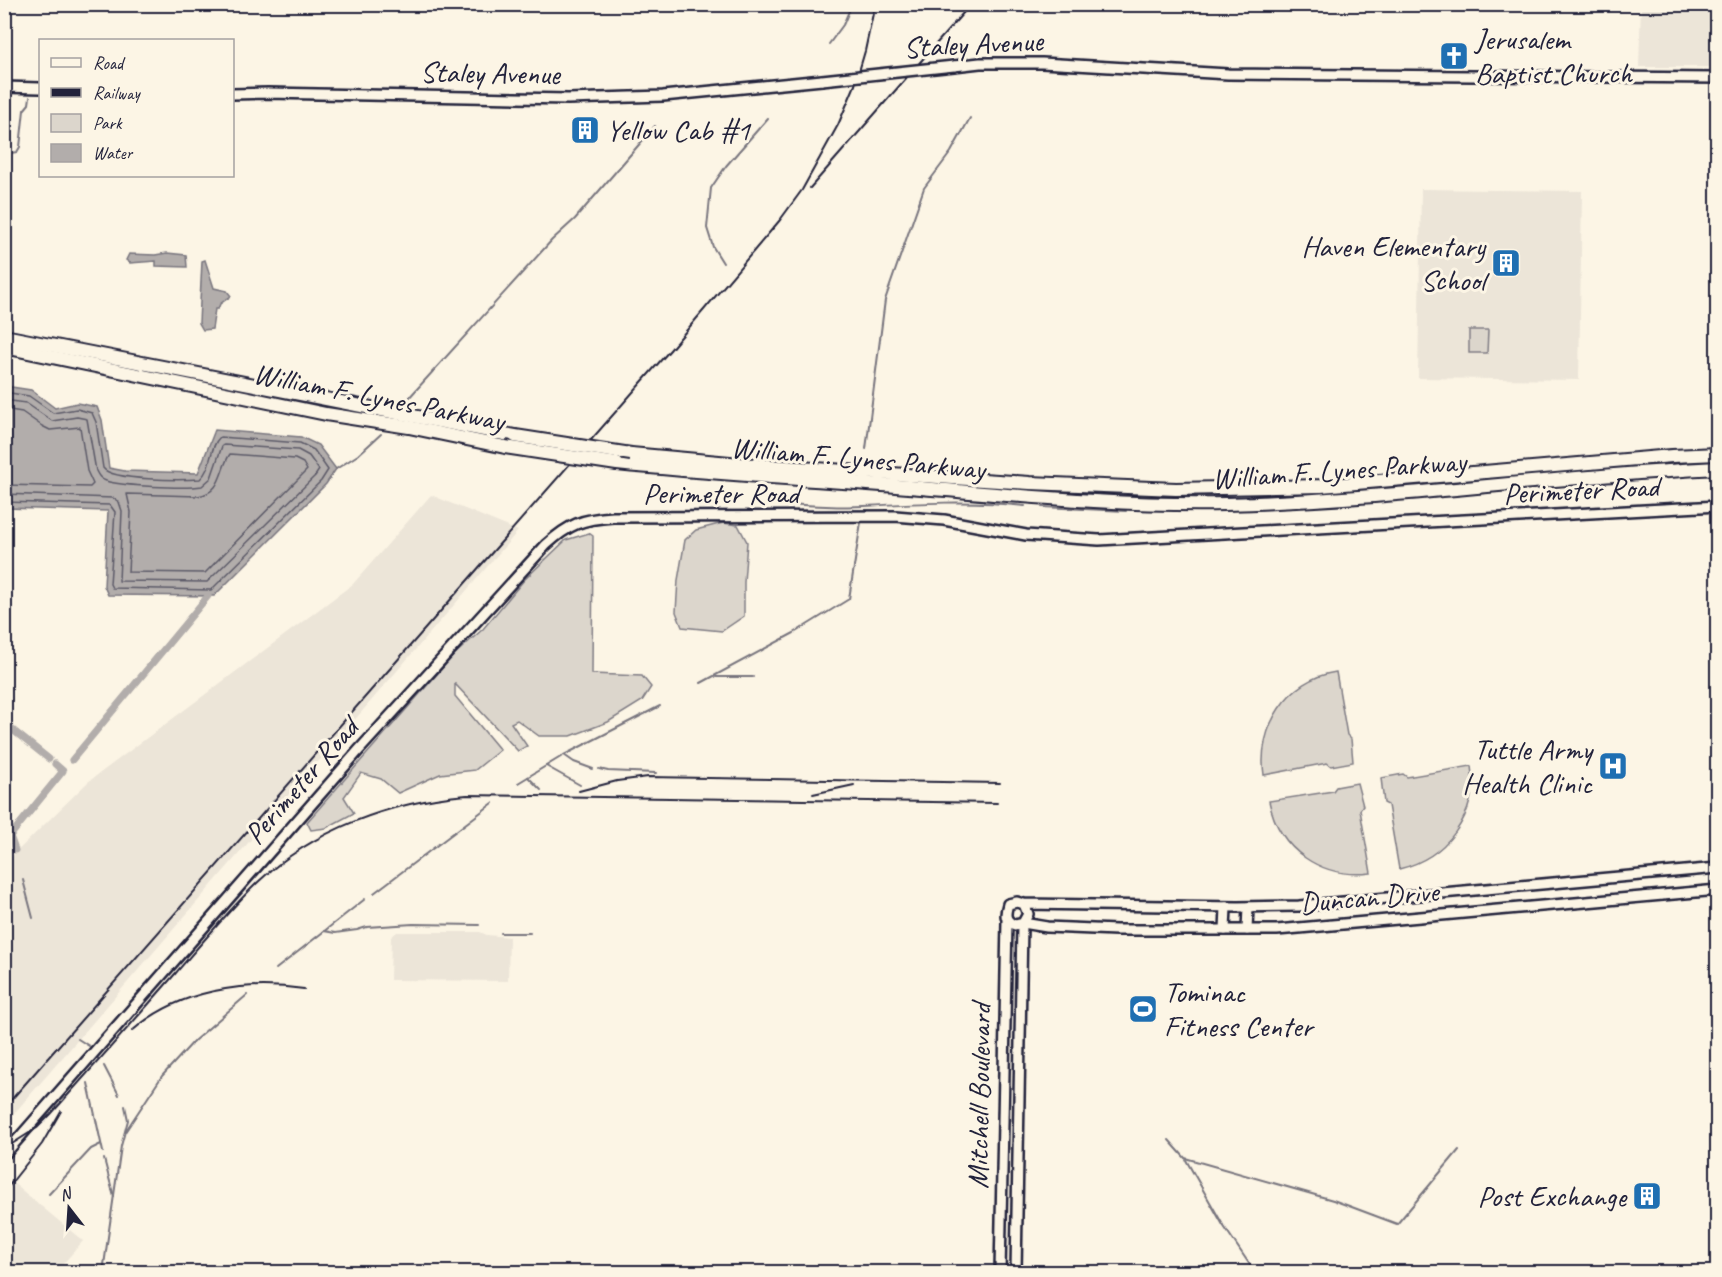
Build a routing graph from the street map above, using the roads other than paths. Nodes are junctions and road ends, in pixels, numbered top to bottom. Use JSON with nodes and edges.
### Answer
{"nodes":[{"id":1,"x":1718,"y":78,"type":"edge"},
{"id":2,"x":4,"y":87,"type":"edge"},
{"id":3,"x":39,"y":88,"type":"edge"},
{"id":4,"x":234,"y":94,"type":"edge"},
{"id":5,"x":4,"y":336,"type":"edge"},
{"id":6,"x":4,"y":347,"type":"edge"},
{"id":7,"x":1718,"y":454,"type":"edge"},
{"id":8,"x":1718,"y":468,"type":"edge"},
{"id":9,"x":1718,"y":506,"type":"edge"},
{"id":10,"x":1718,"y":868,"type":"edge"},
{"id":11,"x":1718,"y":890,"type":"edge"},
{"id":12,"x":1024,"y":904,"type":"junction"},
{"id":13,"x":1226,"y":907,"type":"junction"},
{"id":14,"x":1248,"y":907,"type":"junction"},
{"id":15,"x":1007,"y":921,"type":"junction"},
{"id":16,"x":1023,"y":923,"type":"junction"},
{"id":17,"x":1042,"y":926,"type":"junction"},
{"id":18,"x":1225,"y":930,"type":"junction"},
{"id":19,"x":1247,"y":930,"type":"junction"},
{"id":20,"x":1022,"y":938,"type":"junction"},
{"id":21,"x":4,"y":1155,"type":"edge"},
{"id":22,"x":1000,"y":1272,"type":"edge"},
{"id":23,"x":1016,"y":1272,"type":"edge"}],
"edges":[{"from":1,"to":4,"type":"street","name":"Staley Avenue","bridge":true},
{"from":2,"to":3,"type":"street"},
{"from":5,"to":7,"type":"highway","name":"William F. Lynes Parkway","bridge":true},
{"from":6,"to":8,"type":"highway","name":"William F. Lynes Parkway","bridge":true},
{"from":9,"to":21,"type":"street","name":"Perimeter Road"},
{"from":10,"to":14,"type":"street","name":"Duncan Drive"},
{"from":11,"to":19,"type":"street","name":"Duncan Drive"},
{"from":12,"to":13,"type":"street","name":"Duncan Drive"},
{"from":12,"to":15,"type":"street"},
{"from":12,"to":16,"type":"street"},
{"from":13,"to":14,"type":"street","name":"Duncan Drive"},
{"from":13,"to":18,"type":"street"},
{"from":14,"to":19,"type":"street"},
{"from":15,"to":16,"type":"street"},
{"from":15,"to":22,"type":"street","name":"Mitchell Boulevard"},
{"from":16,"to":17,"type":"street","name":"Duncan Drive"},
{"from":16,"to":20,"type":"street","name":"Mitchell Boulevard"},
{"from":17,"to":18,"type":"street","name":"Duncan Drive"},
{"from":17,"to":20,"type":"street"},
{"from":18,"to":19,"type":"street","name":"Duncan Drive"},
{"from":20,"to":23,"type":"street","name":"Mitchell Boulevard"}]}
